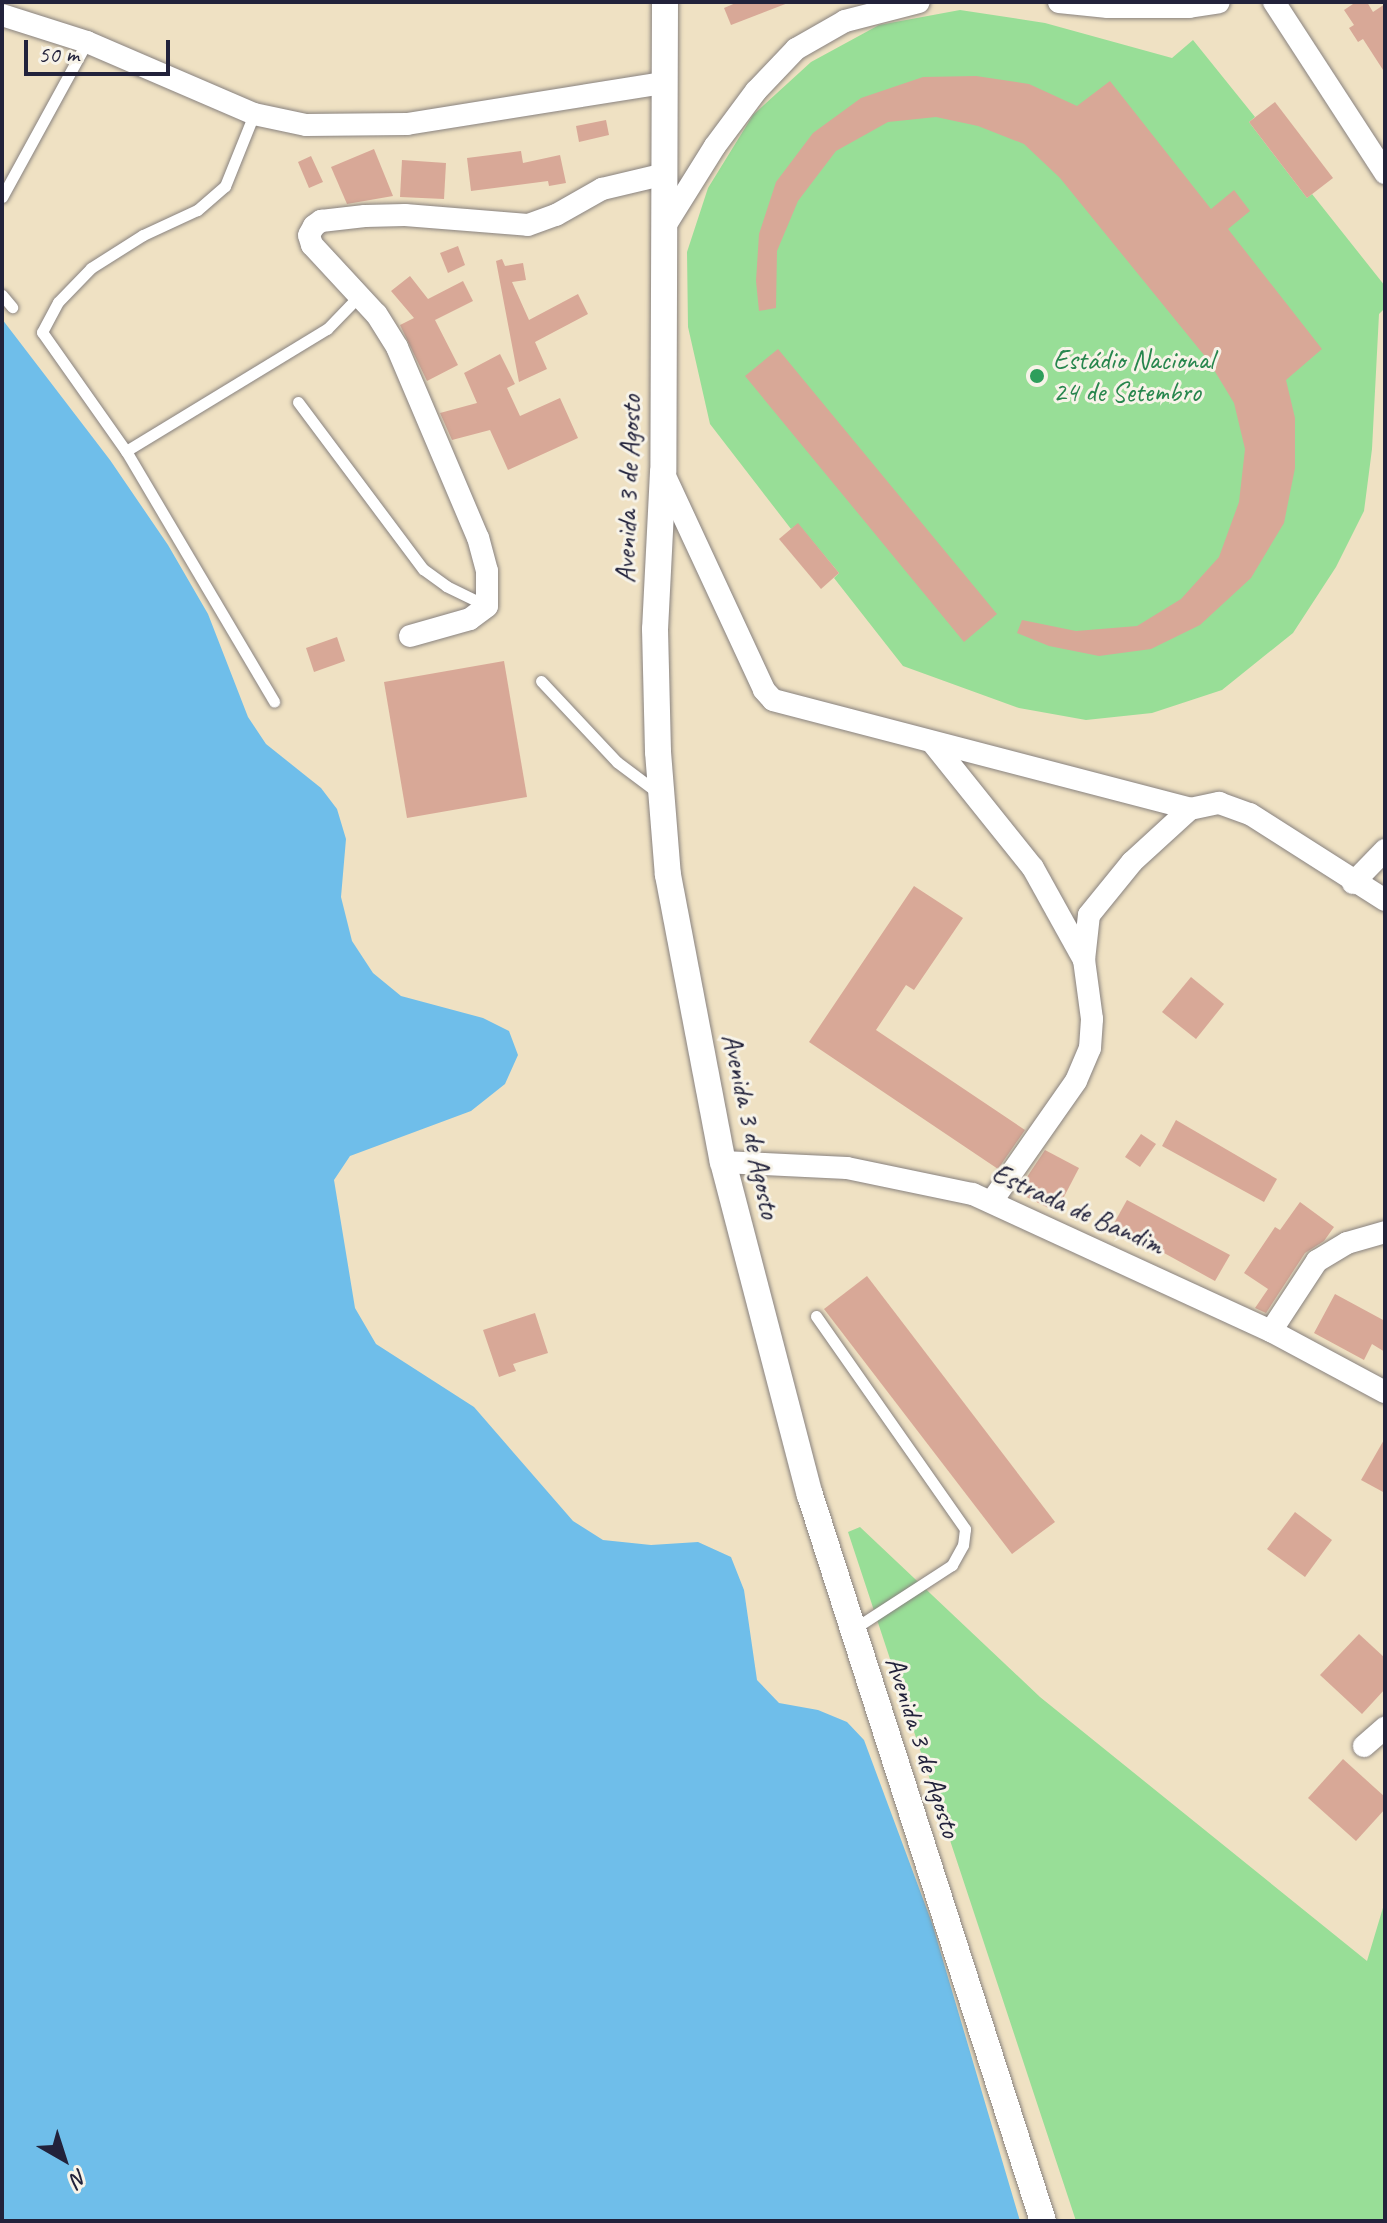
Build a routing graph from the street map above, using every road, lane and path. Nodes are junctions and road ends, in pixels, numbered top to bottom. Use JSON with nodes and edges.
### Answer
{"nodes":[{"id":1,"x":665,"y":2,"type":"edge"},
{"id":2,"x":919,"y":2,"type":"edge"},
{"id":3,"x":1059,"y":2,"type":"edge"},
{"id":4,"x":1219,"y":2,"type":"edge"},
{"id":5,"x":1274,"y":2,"type":"edge"},
{"id":6,"x":2,"y":15,"type":"edge"},
{"id":7,"x":87,"y":42,"type":"junction"},
{"id":8,"x":664,"y":83,"type":"junction"},
{"id":9,"x":254,"y":114,"type":"junction"},
{"id":10,"x":1385,"y":173,"type":"edge"},
{"id":11,"x":665,"y":174,"type":"junction"},
{"id":12,"x":2,"y":197,"type":"edge"},
{"id":13,"x":665,"y":226,"type":"junction"},
{"id":14,"x":2,"y":295,"type":"edge"},
{"id":15,"x":358,"y":297,"type":"junction"},
{"id":16,"x":12,"y":307,"type":"dead end"},
{"id":17,"x":298,"y":402,"type":"dead end"},
{"id":18,"x":126,"y":451,"type":"junction"},
{"id":19,"x":663,"y":472,"type":"junction"},
{"id":20,"x":487,"y":606,"type":"junction"},
{"id":21,"x":410,"y":636,"type":"dead end"},
{"id":22,"x":541,"y":681,"type":"dead end"},
{"id":23,"x":274,"y":701,"type":"dead end"},
{"id":24,"x":932,"y":742,"type":"junction"},
{"id":25,"x":661,"y":795,"type":"junction"},
{"id":26,"x":1190,"y":809,"type":"junction"},
{"id":27,"x":1385,"y":850,"type":"edge"},
{"id":28,"x":1353,"y":883,"type":"junction"},
{"id":29,"x":1385,"y":900,"type":"edge"},
{"id":30,"x":1084,"y":960,"type":"junction"},
{"id":31,"x":723,"y":1162,"type":"junction"},
{"id":32,"x":992,"y":1201,"type":"junction"},
{"id":33,"x":1385,"y":1232,"type":"edge"},
{"id":34,"x":816,"y":1316,"type":"dead end"},
{"id":35,"x":1271,"y":1331,"type":"junction"},
{"id":36,"x":1385,"y":1392,"type":"edge"},
{"id":37,"x":851,"y":1630,"type":"junction"},
{"id":38,"x":1385,"y":1728,"type":"edge"},
{"id":39,"x":1364,"y":1746,"type":"dead end"},
{"id":40,"x":1043,"y":2221,"type":"edge"}],
"edges":[{"from":1,"to":8,"type":"street","name":"Avenida 3 de Agosto"},
{"from":2,"to":13,"type":"street"},
{"from":3,"to":4,"type":"street"},
{"from":5,"to":10,"type":"street"},
{"from":6,"to":7,"type":"street"},
{"from":7,"to":9,"type":"street"},
{"from":7,"to":12,"type":"lane"},
{"from":8,"to":9,"type":"street"},
{"from":8,"to":11,"type":"street","name":"Avenida 3 de Agosto"},
{"from":9,"to":18,"type":"lane"},
{"from":11,"to":13,"type":"street","name":"Avenida 3 de Agosto"},
{"from":11,"to":15,"type":"street"},
{"from":13,"to":19,"type":"street","name":"Avenida 3 de Agosto"},
{"from":14,"to":16,"type":"lane"},
{"from":15,"to":18,"type":"lane"},
{"from":15,"to":20,"type":"street"},
{"from":17,"to":20,"type":"lane"},
{"from":18,"to":23,"type":"lane"},
{"from":19,"to":24,"type":"street"},
{"from":19,"to":25,"type":"street","name":"Avenida 3 de Agosto"},
{"from":20,"to":21,"type":"street"},
{"from":22,"to":25,"type":"lane"},
{"from":24,"to":26,"type":"street"},
{"from":24,"to":30,"type":"street"},
{"from":25,"to":31,"type":"street","name":"Avenida 3 de Agosto"},
{"from":26,"to":28,"type":"street"},
{"from":26,"to":30,"type":"street"},
{"from":27,"to":28,"type":"street"},
{"from":28,"to":29,"type":"street"},
{"from":30,"to":32,"type":"street"},
{"from":31,"to":32,"type":"street","name":"Estrada de Bandim"},
{"from":31,"to":37,"type":"street","name":"Avenida 3 de Agosto"},
{"from":32,"to":35,"type":"street","name":"Estrada de Bandim"},
{"from":33,"to":35,"type":"street"},
{"from":34,"to":37,"type":"lane"},
{"from":35,"to":36,"type":"street","name":"Estrada de Bandim"},
{"from":37,"to":40,"type":"street","name":"Avenida 3 de Agosto"},
{"from":38,"to":39,"type":"street"}]}
